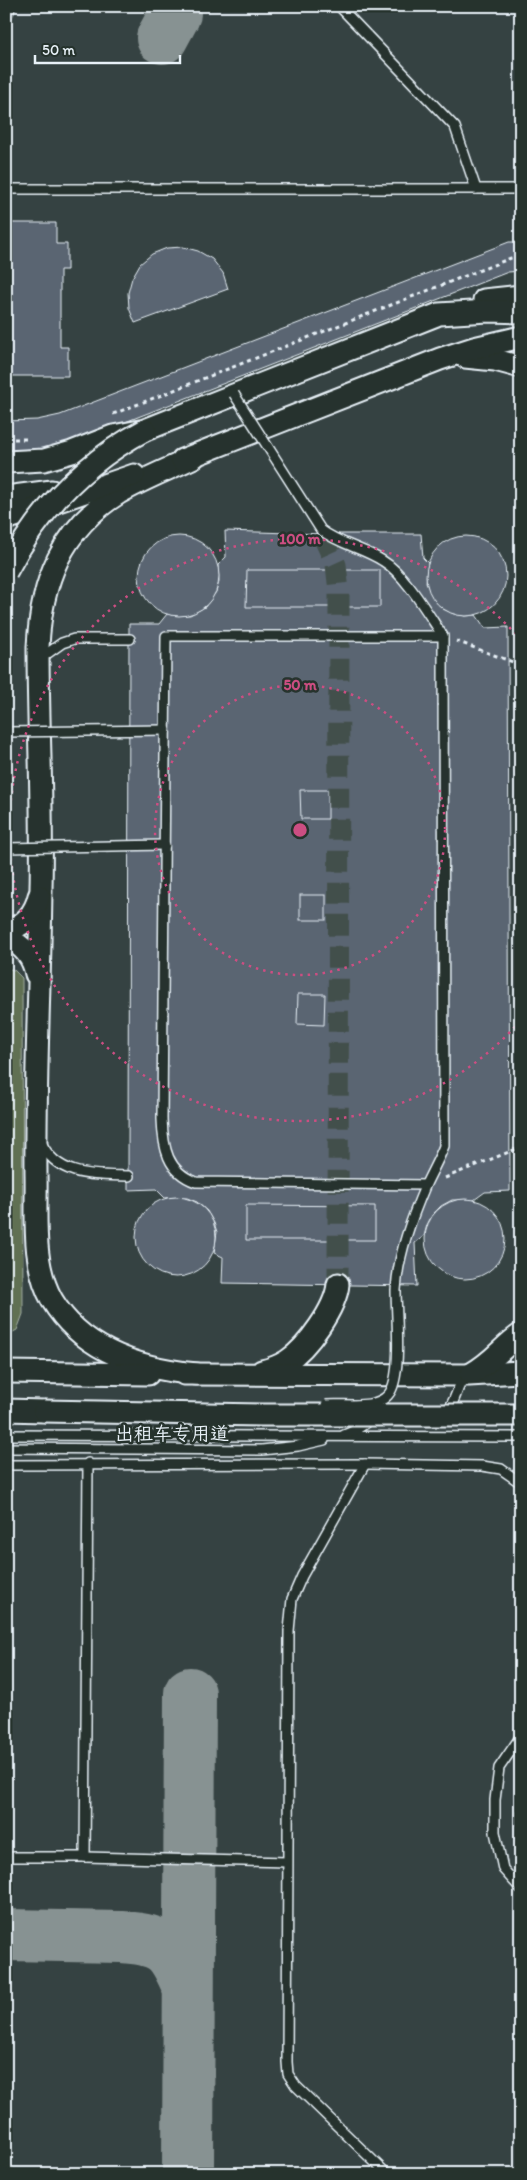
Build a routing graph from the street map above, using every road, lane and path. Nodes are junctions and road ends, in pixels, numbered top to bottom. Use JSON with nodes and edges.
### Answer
{"nodes":[{"id":1,"x":11,"y":6,"type":"edge"},
{"id":2,"x":339,"y":6,"type":"edge"},
{"id":3,"x":6,"y":17,"type":"edge"},
{"id":4,"x":6,"y":189,"type":"edge"},
{"id":5,"x":521,"y":189,"type":"edge"},
{"id":6,"x":476,"y":190,"type":"junction"},
{"id":7,"x":521,"y":256,"type":"edge"},
{"id":8,"x":521,"y":296,"type":"edge"},
{"id":9,"x":521,"y":312,"type":"edge"},
{"id":10,"x":439,"y":314,"type":"junction"},
{"id":11,"x":514,"y":341,"type":"edge"},
{"id":12,"x":440,"y":359,"type":"junction"},
{"id":13,"x":521,"y":367,"type":"edge"},
{"id":14,"x":234,"y":394,"type":"junction"},
{"id":15,"x":104,"y":418,"type":"dead end"},
{"id":16,"x":145,"y":430,"type":"junction"},
{"id":17,"x":257,"y":430,"type":"junction"},
{"id":18,"x":6,"y":439,"type":"edge"},
{"id":19,"x":32,"y":439,"type":"dead end"},
{"id":20,"x":194,"y":457,"type":"junction"},
{"id":21,"x":6,"y":462,"type":"edge"},
{"id":22,"x":112,"y":482,"type":"junction"},
{"id":23,"x":6,"y":497,"type":"edge"},
{"id":24,"x":6,"y":519,"type":"edge"},
{"id":25,"x":322,"y":534,"type":"tunnel mouth"},
{"id":26,"x":6,"y":572,"type":"edge"},
{"id":27,"x":444,"y":636,"type":"junction"},
{"id":28,"x":130,"y":639,"type":"dead end"},
{"id":29,"x":38,"y":660,"type":"junction"},
{"id":30,"x":521,"y":665,"type":"edge"},
{"id":31,"x":166,"y":730,"type":"junction"},
{"id":32,"x":6,"y":732,"type":"edge"},
{"id":33,"x":164,"y":845,"type":"junction"},
{"id":34,"x":6,"y":848,"type":"edge"},
{"id":35,"x":41,"y":886,"type":"junction"},
{"id":36,"x":6,"y":931,"type":"edge"},
{"id":37,"x":6,"y":938,"type":"edge"},
{"id":38,"x":39,"y":985,"type":"junction"},
{"id":39,"x":36,"y":1128,"type":"junction"},
{"id":40,"x":521,"y":1147,"type":"edge"},
{"id":41,"x":129,"y":1176,"type":"dead end"},
{"id":42,"x":426,"y":1185,"type":"junction"},
{"id":43,"x":338,"y":1284,"type":"tunnel mouth"},
{"id":44,"x":521,"y":1334,"type":"edge"},
{"id":45,"x":521,"y":1357,"type":"edge"},
{"id":46,"x":6,"y":1364,"type":"edge"},
{"id":47,"x":6,"y":1372,"type":"edge"},
{"id":48,"x":30,"y":1372,"type":"junction"},
{"id":49,"x":521,"y":1372,"type":"edge"},
{"id":50,"x":198,"y":1374,"type":"junction"},
{"id":51,"x":250,"y":1375,"type":"junction"},
{"id":52,"x":469,"y":1375,"type":"junction"},
{"id":53,"x":6,"y":1410,"type":"edge"},
{"id":54,"x":261,"y":1415,"type":"junction"},
{"id":55,"x":521,"y":1415,"type":"edge"},
{"id":56,"x":6,"y":1435,"type":"edge"},
{"id":57,"x":337,"y":1437,"type":"junction"},
{"id":58,"x":521,"y":1437,"type":"edge"},
{"id":59,"x":6,"y":1448,"type":"edge"},
{"id":60,"x":88,"y":1463,"type":"junction"},
{"id":61,"x":365,"y":1464,"type":"junction"},
{"id":62,"x":6,"y":1465,"type":"edge"},
{"id":63,"x":521,"y":1483,"type":"edge"},
{"id":64,"x":521,"y":1736,"type":"edge"},
{"id":65,"x":6,"y":1857,"type":"edge"},
{"id":66,"x":85,"y":1857,"type":"junction"},
{"id":67,"x":287,"y":1862,"type":"junction"},
{"id":68,"x":521,"y":1889,"type":"edge"},
{"id":69,"x":387,"y":2174,"type":"edge"}],
"edges":[{"from":1,"to":3,"type":"lane"},
{"from":2,"to":6,"type":"lane"},
{"from":4,"to":6,"type":"lane"},
{"from":5,"to":6,"type":"lane"},
{"from":7,"to":15,"type":"path"},
{"from":8,"to":10,"type":"street"},
{"from":9,"to":10,"type":"street"},
{"from":10,"to":14,"type":"street"},
{"from":11,"to":12,"type":"street"},
{"from":12,"to":13,"type":"street"},
{"from":12,"to":17,"type":"street"},
{"from":14,"to":16,"type":"street"},
{"from":14,"to":27,"type":"lane","bridge":true},
{"from":16,"to":21,"type":"street"},
{"from":16,"to":26,"type":"street","bridge":true},
{"from":17,"to":20,"type":"street"},
{"from":17,"to":25,"type":"street"},
{"from":18,"to":19,"type":"path"},
{"from":20,"to":22,"type":"street"},
{"from":20,"to":29,"type":"street"},
{"from":22,"to":23,"type":"street"},
{"from":22,"to":24,"type":"street"},
{"from":27,"to":30,"type":"path"},
{"from":27,"to":31,"type":"lane","bridge":true},
{"from":27,"to":42,"type":"lane","bridge":true},
{"from":28,"to":29,"type":"lane"},
{"from":29,"to":35,"type":"street"},
{"from":31,"to":32,"type":"lane","bridge":true},
{"from":31,"to":33,"type":"lane","bridge":true},
{"from":33,"to":34,"type":"lane","bridge":true},
{"from":33,"to":42,"type":"lane","bridge":true},
{"from":35,"to":36,"type":"street"},
{"from":35,"to":38,"type":"street"},
{"from":37,"to":38,"type":"street"},
{"from":38,"to":39,"type":"street"},
{"from":39,"to":41,"type":"lane"},
{"from":39,"to":50,"type":"street"},
{"from":40,"to":42,"type":"path"},
{"from":42,"to":54,"type":"lane","bridge":true},
{"from":43,"to":51,"type":"street"},
{"from":44,"to":52,"type":"street"},
{"from":45,"to":52,"type":"street"},
{"from":46,"to":48,"type":"street"},
{"from":47,"to":48,"type":"street"},
{"from":48,"to":50,"type":"street"},
{"from":49,"to":52,"type":"street"},
{"from":50,"to":51,"type":"street"},
{"from":51,"to":52,"type":"street"},
{"from":52,"to":57,"type":"lane"},
{"from":53,"to":54,"type":"street","bridge":true},
{"from":54,"to":55,"type":"street","bridge":true},
{"from":56,"to":57,"type":"lane"},
{"from":57,"to":58,"type":"lane"},
{"from":57,"to":59,"type":"lane","name":"出租车专用道"},
{"from":60,"to":61,"type":"lane"},
{"from":60,"to":62,"type":"lane"},
{"from":60,"to":66,"type":"lane"},
{"from":61,"to":63,"type":"lane"},
{"from":61,"to":67,"type":"lane"},
{"from":64,"to":68,"type":"lane"},
{"from":65,"to":66,"type":"lane"},
{"from":66,"to":67,"type":"lane"},
{"from":67,"to":69,"type":"lane"}]}
